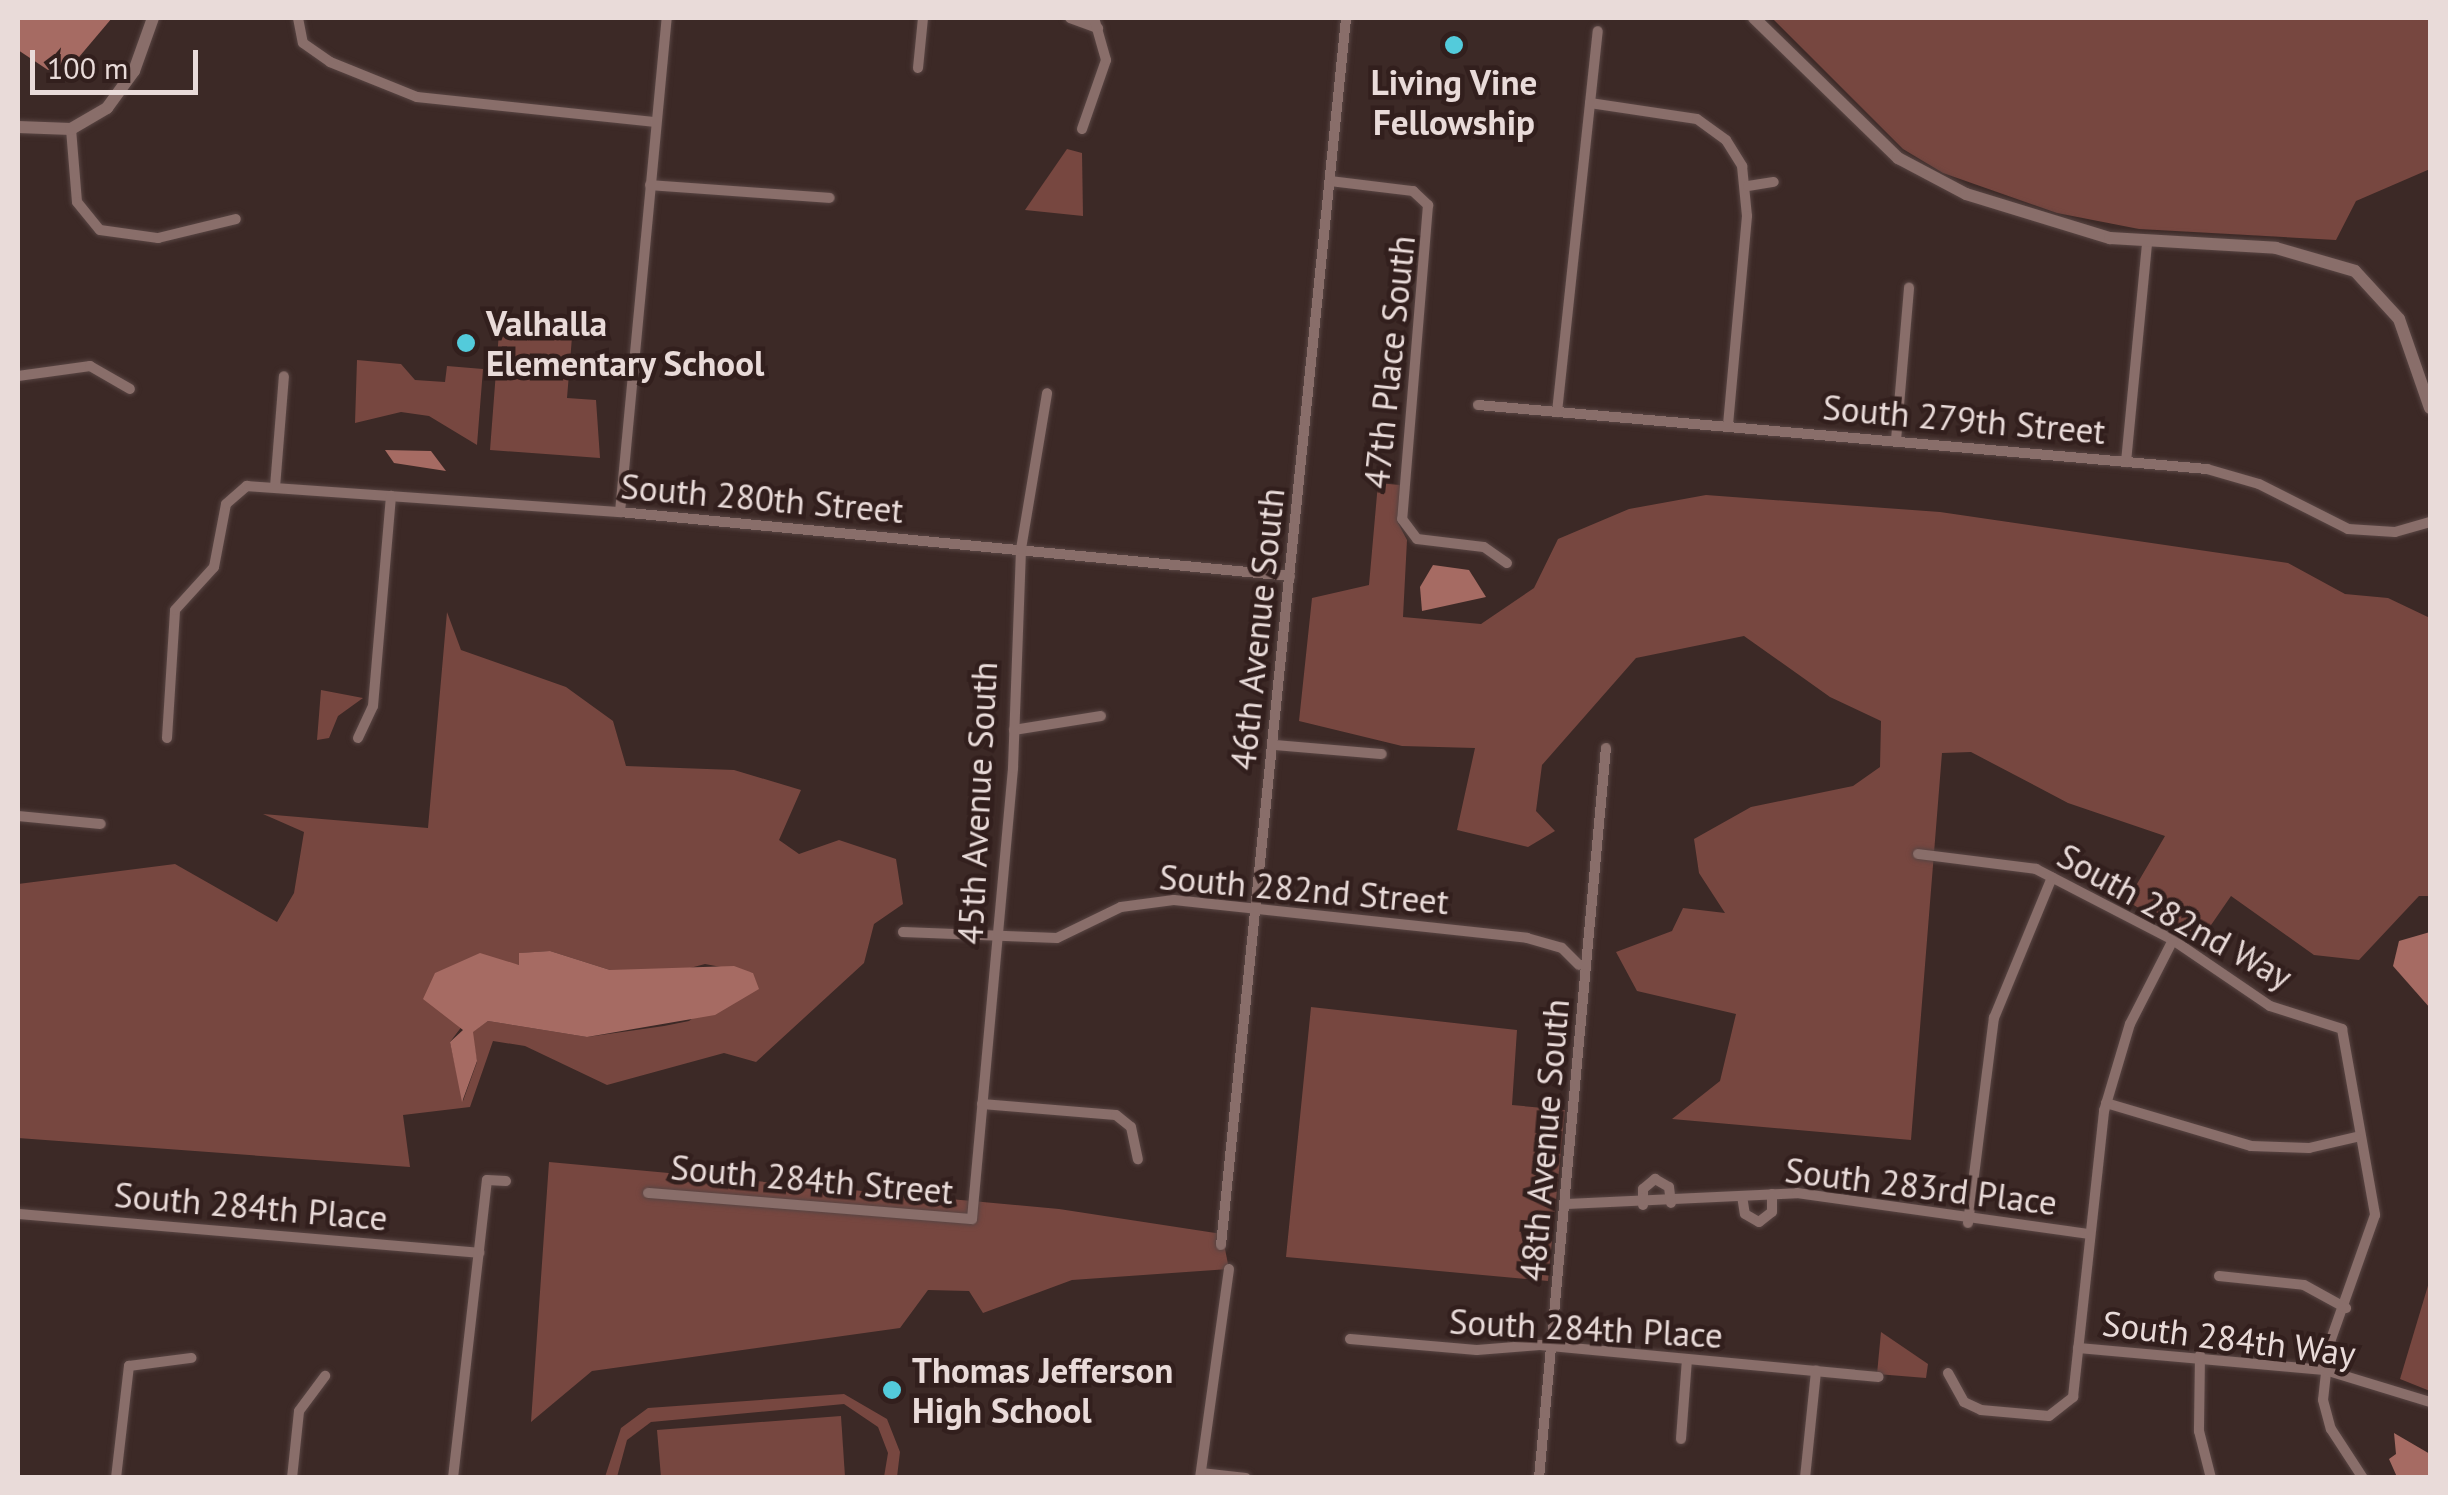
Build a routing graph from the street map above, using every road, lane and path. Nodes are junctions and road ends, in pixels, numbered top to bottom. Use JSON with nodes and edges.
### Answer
{"nodes":[{"id":1,"x":153,"y":18,"type":"edge"},
{"id":2,"x":298,"y":18,"type":"edge"},
{"id":3,"x":667,"y":18,"type":"edge"},
{"id":4,"x":922,"y":18,"type":"edge"},
{"id":5,"x":1070,"y":18,"type":"edge"},
{"id":6,"x":1346,"y":18,"type":"edge"},
{"id":7,"x":1754,"y":18,"type":"edge"},
{"id":8,"x":1096,"y":23,"type":"edge"},
{"id":9,"x":1598,"y":30,"type":"dead end"},
{"id":10,"x":918,"y":68,"type":"dead end"},
{"id":11,"x":1590,"y":103,"type":"junction"},
{"id":12,"x":656,"y":122,"type":"junction"},
{"id":13,"x":18,"y":126,"type":"edge"},
{"id":14,"x":71,"y":130,"type":"junction"},
{"id":15,"x":1082,"y":130,"type":"dead end"},
{"id":16,"x":1330,"y":180,"type":"junction"},
{"id":17,"x":1774,"y":182,"type":"dead end"},
{"id":18,"x":650,"y":185,"type":"junction"},
{"id":19,"x":1748,"y":186,"type":"junction"},
{"id":20,"x":830,"y":198,"type":"dead end"},
{"id":21,"x":236,"y":219,"type":"dead end"},
{"id":22,"x":2147,"y":242,"type":"junction"},
{"id":23,"x":1909,"y":288,"type":"dead end"},
{"id":24,"x":18,"y":376,"type":"edge"},
{"id":25,"x":284,"y":376,"type":"dead end"},
{"id":26,"x":130,"y":390,"type":"dead end"},
{"id":27,"x":1048,"y":393,"type":"dead end"},
{"id":28,"x":1478,"y":405,"type":"dead end"},
{"id":29,"x":2430,"y":408,"type":"edge"},
{"id":30,"x":1557,"y":412,"type":"junction"},
{"id":31,"x":1728,"y":426,"type":"junction"},
{"id":32,"x":1896,"y":440,"type":"junction"},
{"id":33,"x":2126,"y":462,"type":"junction"},
{"id":34,"x":276,"y":488,"type":"junction"},
{"id":35,"x":392,"y":496,"type":"junction"},
{"id":36,"x":620,"y":512,"type":"junction"},
{"id":37,"x":2430,"y":522,"type":"edge"},
{"id":38,"x":1020,"y":549,"type":"junction"},
{"id":39,"x":1507,"y":563,"type":"dead end"},
{"id":40,"x":1290,"y":576,"type":"junction"},
{"id":41,"x":1102,"y":716,"type":"dead end"},
{"id":42,"x":1014,"y":730,"type":"junction"},
{"id":43,"x":168,"y":738,"type":"dead end"},
{"id":44,"x":358,"y":738,"type":"dead end"},
{"id":45,"x":1274,"y":745,"type":"junction"},
{"id":46,"x":1606,"y":748,"type":"dead end"},
{"id":47,"x":1382,"y":754,"type":"dead end"},
{"id":48,"x":18,"y":816,"type":"edge"},
{"id":49,"x":101,"y":824,"type":"dead end"},
{"id":50,"x":1918,"y":854,"type":"dead end"},
{"id":51,"x":2052,"y":877,"type":"junction"},
{"id":52,"x":1257,"y":907,"type":"junction"},
{"id":53,"x":903,"y":932,"type":"dead end"},
{"id":54,"x":999,"y":938,"type":"junction"},
{"id":55,"x":2173,"y":940,"type":"junction"},
{"id":56,"x":1580,"y":966,"type":"junction"},
{"id":57,"x":2106,"y":1103,"type":"junction"},
{"id":58,"x":982,"y":1104,"type":"junction"},
{"id":59,"x":2356,"y":1137,"type":"junction"},
{"id":60,"x":1138,"y":1159,"type":"dead end"},
{"id":61,"x":506,"y":1181,"type":"dead end"},
{"id":62,"x":648,"y":1194,"type":"dead end"},
{"id":63,"x":1772,"y":1194,"type":"junction"},
{"id":64,"x":1742,"y":1196,"type":"junction"},
{"id":65,"x":1671,"y":1203,"type":"junction"},
{"id":66,"x":1567,"y":1204,"type":"junction"},
{"id":67,"x":1642,"y":1205,"type":"junction"},
{"id":68,"x":18,"y":1214,"type":"edge"},
{"id":69,"x":972,"y":1219,"type":"joint"},
{"id":70,"x":1968,"y":1222,"type":"junction"},
{"id":71,"x":2088,"y":1234,"type":"junction"},
{"id":72,"x":1221,"y":1245,"type":"dead end"},
{"id":73,"x":479,"y":1253,"type":"junction"},
{"id":74,"x":1229,"y":1269,"type":"dead end"},
{"id":75,"x":2219,"y":1276,"type":"dead end"},
{"id":76,"x":2346,"y":1308,"type":"junction"},
{"id":77,"x":1350,"y":1339,"type":"dead end"},
{"id":78,"x":1552,"y":1347,"type":"junction"},
{"id":79,"x":2078,"y":1348,"type":"junction"},
{"id":80,"x":2200,"y":1356,"type":"junction"},
{"id":81,"x":191,"y":1358,"type":"dead end"},
{"id":82,"x":1687,"y":1360,"type":"junction"},
{"id":83,"x":2325,"y":1370,"type":"junction"},
{"id":84,"x":1816,"y":1372,"type":"junction"},
{"id":85,"x":1948,"y":1373,"type":"dead end"},
{"id":86,"x":325,"y":1376,"type":"dead end"},
{"id":87,"x":1878,"y":1377,"type":"dead end"},
{"id":88,"x":2430,"y":1402,"type":"edge"},
{"id":89,"x":1681,"y":1439,"type":"dead end"},
{"id":90,"x":1200,"y":1476,"type":"edge"},
{"id":91,"x":116,"y":1478,"type":"edge"},
{"id":92,"x":292,"y":1478,"type":"edge"},
{"id":93,"x":453,"y":1478,"type":"edge"},
{"id":94,"x":1246,"y":1478,"type":"edge"},
{"id":95,"x":1539,"y":1478,"type":"edge"},
{"id":96,"x":1805,"y":1478,"type":"edge"},
{"id":97,"x":2211,"y":1478,"type":"edge"},
{"id":98,"x":2363,"y":1478,"type":"edge"}],
"edges":[{"from":1,"to":14,"type":"street"},
{"from":2,"to":12,"type":"street"},
{"from":3,"to":12,"type":"street"},
{"from":4,"to":10,"type":"street"},
{"from":5,"to":8,"type":"street"},
{"from":6,"to":16,"type":"street","name":"46th Avenue South"},
{"from":7,"to":22,"type":"street"},
{"from":8,"to":15,"type":"street"},
{"from":9,"to":11,"type":"street"},
{"from":11,"to":19,"type":"street"},
{"from":11,"to":30,"type":"street"},
{"from":12,"to":18,"type":"street"},
{"from":13,"to":14,"type":"street"},
{"from":14,"to":21,"type":"street"},
{"from":16,"to":39,"type":"street","name":"47th Place South"},
{"from":16,"to":40,"type":"street","name":"46th Avenue South"},
{"from":17,"to":19,"type":"street"},
{"from":18,"to":20,"type":"street"},
{"from":18,"to":36,"type":"street"},
{"from":19,"to":31,"type":"street"},
{"from":22,"to":29,"type":"street"},
{"from":22,"to":33,"type":"street"},
{"from":23,"to":32,"type":"street"},
{"from":24,"to":26,"type":"street"},
{"from":25,"to":34,"type":"street"},
{"from":27,"to":38,"type":"street","name":"45th Avenue South"},
{"from":28,"to":30,"type":"street","name":"South 279th Street"},
{"from":30,"to":31,"type":"street","name":"South 279th Street"},
{"from":31,"to":32,"type":"street","name":"South 279th Street"},
{"from":32,"to":33,"type":"street","name":"South 279th Street"},
{"from":33,"to":37,"type":"street","name":"South 279th Street"},
{"from":34,"to":35,"type":"street","name":"South 280th Street"},
{"from":34,"to":43,"type":"street","name":"South 280th Street"},
{"from":35,"to":36,"type":"street","name":"South 280th Street"},
{"from":35,"to":44,"type":"street"},
{"from":36,"to":38,"type":"street","name":"South 280th Street"},
{"from":38,"to":40,"type":"street","name":"South 280th Street"},
{"from":38,"to":42,"type":"street","name":"45th Avenue South"},
{"from":40,"to":45,"type":"street","name":"46th Avenue South"},
{"from":41,"to":42,"type":"street"},
{"from":42,"to":54,"type":"street","name":"45th Avenue South"},
{"from":45,"to":47,"type":"street"},
{"from":45,"to":52,"type":"street","name":"46th Avenue South"},
{"from":46,"to":56,"type":"street","name":"48th Avenue South"},
{"from":48,"to":49,"type":"street"},
{"from":50,"to":51,"type":"street","name":"South 282nd Way"},
{"from":51,"to":55,"type":"street","name":"South 282nd Way"},
{"from":51,"to":70,"type":"street"},
{"from":52,"to":54,"type":"street","name":"South 282nd Street"},
{"from":52,"to":56,"type":"street","name":"South 282nd Street"},
{"from":52,"to":72,"type":"street","name":"46th Avenue South"},
{"from":53,"to":54,"type":"street","name":"South 282nd Street"},
{"from":54,"to":58,"type":"street","name":"45th Avenue South"},
{"from":55,"to":57,"type":"street"},
{"from":55,"to":59,"type":"street","name":"South 282nd Way"},
{"from":56,"to":66,"type":"street","name":"48th Avenue South"},
{"from":57,"to":59,"type":"street"},
{"from":57,"to":71,"type":"street"},
{"from":58,"to":60,"type":"street"},
{"from":58,"to":69,"type":"street","name":"45th Avenue South"},
{"from":59,"to":76,"type":"street"},
{"from":61,"to":73,"type":"street"},
{"from":62,"to":69,"type":"street","name":"South 284th Street"},
{"from":63,"to":64,"type":"street","name":"South 283rd Place"},
{"from":63,"to":64,"type":"street"},
{"from":63,"to":70,"type":"street","name":"South 283rd Place"},
{"from":64,"to":65,"type":"street","name":"South 283rd Place"},
{"from":65,"to":67,"type":"street","name":"South 283rd Place"},
{"from":65,"to":67,"type":"street"},
{"from":66,"to":67,"type":"street","name":"South 283rd Place"},
{"from":66,"to":78,"type":"street","name":"48th Avenue South"},
{"from":68,"to":73,"type":"street","name":"South 284th Place"},
{"from":70,"to":71,"type":"street","name":"South 283rd Place"},
{"from":71,"to":79,"type":"street"},
{"from":73,"to":93,"type":"street"},
{"from":74,"to":90,"type":"street"},
{"from":75,"to":76,"type":"street"},
{"from":76,"to":83,"type":"street"},
{"from":77,"to":78,"type":"street","name":"South 284th Place"},
{"from":78,"to":82,"type":"street","name":"South 284th Place"},
{"from":78,"to":95,"type":"street","name":"48th Avenue South"},
{"from":79,"to":80,"type":"street","name":"South 284th Way"},
{"from":79,"to":85,"type":"street"},
{"from":80,"to":83,"type":"street","name":"South 284th Way"},
{"from":80,"to":97,"type":"street"},
{"from":81,"to":91,"type":"street"},
{"from":82,"to":84,"type":"street","name":"South 284th Place"},
{"from":82,"to":89,"type":"street"},
{"from":83,"to":88,"type":"street","name":"South 284th Way"},
{"from":83,"to":98,"type":"street"},
{"from":84,"to":87,"type":"street","name":"South 284th Place"},
{"from":84,"to":96,"type":"street"},
{"from":86,"to":92,"type":"street"},
{"from":90,"to":94,"type":"street"}]}
